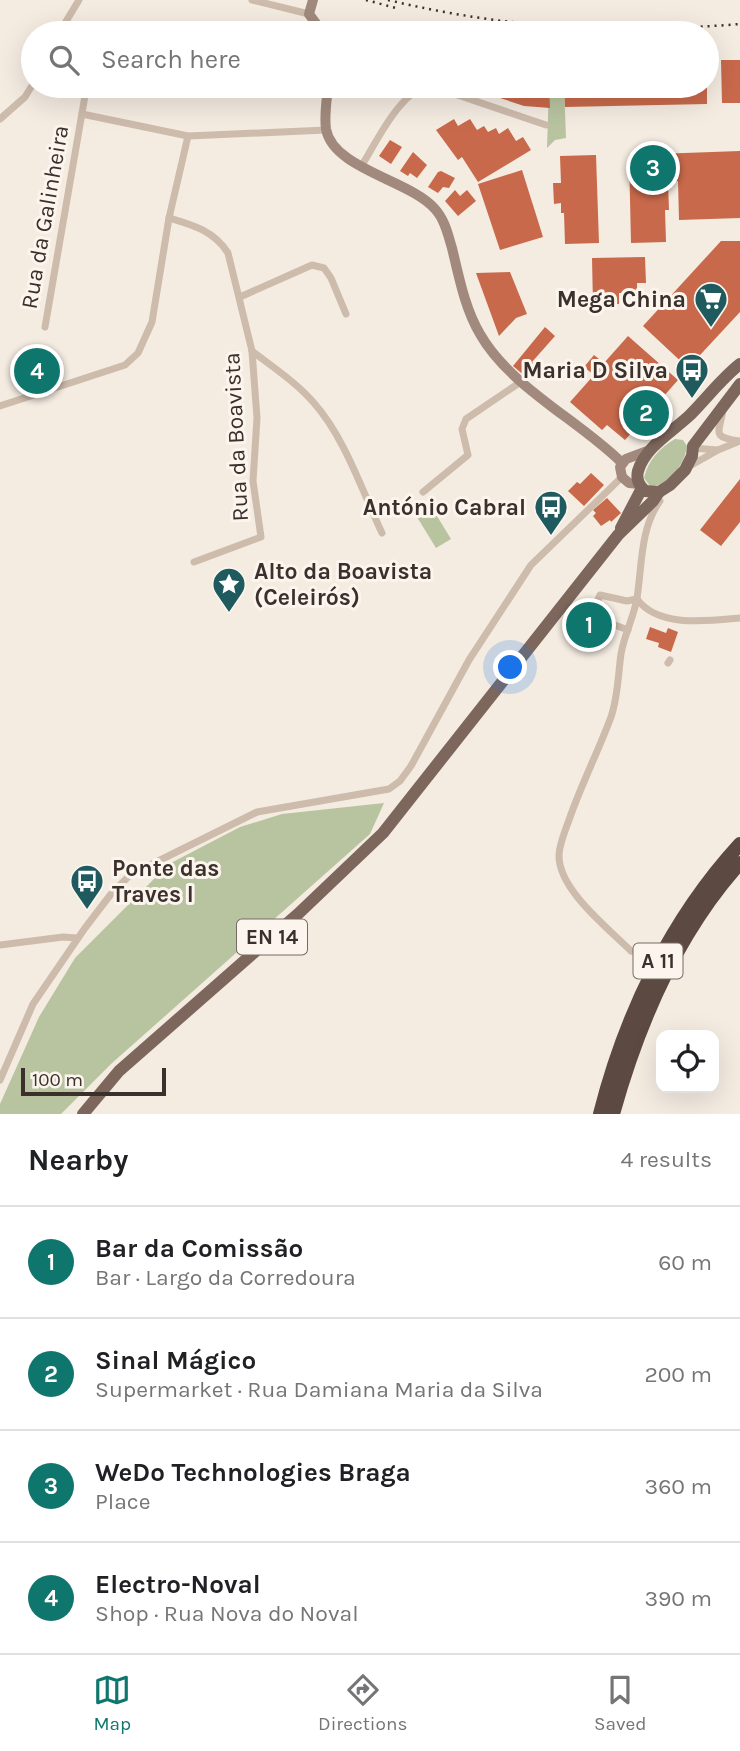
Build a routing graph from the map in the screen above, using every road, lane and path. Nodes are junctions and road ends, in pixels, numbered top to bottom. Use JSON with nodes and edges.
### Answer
{"nodes":[{"id":1,"x":79,"y":0,"type":"edge"},
{"id":2,"x":252,"y":0,"type":"edge"},
{"id":3,"x":313,"y":0,"type":"edge"},
{"id":4,"x":309,"y":14,"type":"junction"},
{"id":5,"x":66,"y":21,"type":"edge"},
{"id":6,"x":314,"y":21,"type":"edge"},
{"id":7,"x":24,"y":98,"type":"edge"},
{"id":8,"x":85,"y":98,"type":"edge"},
{"id":9,"x":327,"y":98,"type":"edge"},
{"id":10,"x":408,"y":98,"type":"edge"},
{"id":11,"x":466,"y":98,"type":"edge"},
{"id":12,"x":82,"y":114,"type":"junction"},
{"id":13,"x":0,"y":119,"type":"edge"},
{"id":14,"x":546,"y":125,"type":"dead end"},
{"id":15,"x":326,"y":130,"type":"junction"},
{"id":16,"x":188,"y":136,"type":"junction"},
{"id":17,"x":362,"y":166,"type":"junction"},
{"id":18,"x":169,"y":218,"type":"junction"},
{"id":19,"x":240,"y":297,"type":"junction"},
{"id":20,"x":345,"y":314,"type":"dead end"},
{"id":21,"x":45,"y":327,"type":"dead end"},
{"id":22,"x":252,"y":351,"type":"junction"},
{"id":23,"x":740,"y":364,"type":"edge"},
{"id":24,"x":522,"y":381,"type":"junction"},
{"id":25,"x":740,"y":384,"type":"edge"},
{"id":26,"x":0,"y":407,"type":"edge"},
{"id":27,"x":724,"y":407,"type":"junction"},
{"id":28,"x":664,"y":438,"type":"junction"},
{"id":29,"x":740,"y":442,"type":"edge"},
{"id":30,"x":693,"y":447,"type":"junction"},
{"id":31,"x":650,"y":450,"type":"junction"},
{"id":32,"x":718,"y":450,"type":"junction"},
{"id":33,"x":622,"y":463,"type":"junction"},
{"id":34,"x":685,"y":470,"type":"junction"},
{"id":35,"x":633,"y":486,"type":"junction"},
{"id":36,"x":663,"y":490,"type":"junction"},
{"id":37,"x":423,"y":492,"type":"dead end"},
{"id":38,"x":636,"y":519,"type":"junction"},
{"id":39,"x":382,"y":533,"type":"dead end"},
{"id":40,"x":618,"y":534,"type":"junction"},
{"id":41,"x":645,"y":542,"type":"junction"},
{"id":42,"x":194,"y":562,"type":"dead end"},
{"id":43,"x":637,"y":599,"type":"junction"},
{"id":44,"x":740,"y":618,"type":"edge"},
{"id":45,"x":628,"y":630,"type":"junction"},
{"id":46,"x":740,"y":844,"type":"edge"},
{"id":47,"x":740,"y":863,"type":"edge"},
{"id":48,"x":77,"y":938,"type":"junction"},
{"id":49,"x":0,"y":945,"type":"edge"},
{"id":50,"x":631,"y":951,"type":"dead end"},
{"id":51,"x":0,"y":1080,"type":"edge"},
{"id":52,"x":611,"y":1096,"type":"junction"},
{"id":53,"x":83,"y":1114,"type":"edge"},
{"id":54,"x":600,"y":1114,"type":"edge"},
{"id":55,"x":613,"y":1114,"type":"edge"}],
"edges":[{"from":1,"to":5,"type":"street"},
{"from":2,"to":4,"type":"street"},
{"from":3,"to":4,"type":"street"},
{"from":4,"to":6,"type":"street"},
{"from":7,"to":13,"type":"street"},
{"from":8,"to":12,"type":"street","name":"Rua da Galinheira"},
{"from":9,"to":15,"type":"street"},
{"from":10,"to":17,"type":"street"},
{"from":11,"to":14,"type":"street"},
{"from":12,"to":16,"type":"street","name":"Rua da Galinheira"},
{"from":12,"to":21,"type":"street","name":"Rua da Galinheira"},
{"from":15,"to":16,"type":"street","name":"Rua da Galinheira"},
{"from":15,"to":17,"type":"street"},
{"from":16,"to":18,"type":"street"},
{"from":17,"to":24,"type":"street"},
{"from":18,"to":19,"type":"street","name":"Rua da Boavista"},
{"from":18,"to":26,"type":"street"},
{"from":19,"to":20,"type":"street"},
{"from":19,"to":22,"type":"street","name":"Rua da Boavista"},
{"from":22,"to":39,"type":"street"},
{"from":22,"to":42,"type":"street","name":"Rua da Boavista"},
{"from":23,"to":28,"type":"main road"},
{"from":24,"to":33,"type":"street"},
{"from":24,"to":37,"type":"street"},
{"from":25,"to":27,"type":"main road","number":"EN 14"},
{"from":27,"to":29,"type":"street"},
{"from":27,"to":30,"type":"main road","number":"EN 14"},
{"from":28,"to":30,"type":"main road"},
{"from":28,"to":31,"type":"main road"},
{"from":29,"to":32,"type":"street"},
{"from":30,"to":32,"type":"street"},
{"from":30,"to":34,"type":"main road","number":"EN 14"},
{"from":31,"to":33,"type":"street"},
{"from":31,"to":35,"type":"main road","number":"EN 14"},
{"from":32,"to":34,"type":"street"},
{"from":33,"to":35,"type":"street"},
{"from":34,"to":36,"type":"main road","number":"EN 14"},
{"from":35,"to":36,"type":"main road"},
{"from":35,"to":38,"type":"street"},
{"from":35,"to":40,"type":"main road","number":"EN 14"},
{"from":35,"to":48,"type":"street"},
{"from":36,"to":38,"type":"main road","number":"EN 14"},
{"from":36,"to":41,"type":"street"},
{"from":38,"to":40,"type":"main road","number":"EN 14"},
{"from":38,"to":41,"type":"street"},
{"from":40,"to":53,"type":"main road","number":"EN 14"},
{"from":41,"to":43,"type":"street"},
{"from":43,"to":44,"type":"street"},
{"from":43,"to":45,"type":"street"},
{"from":43,"to":45,"type":"street"},
{"from":45,"to":50,"type":"street"},
{"from":46,"to":52,"type":"highway","number":"A 11"},
{"from":47,"to":52,"type":"highway","number":"A 11"},
{"from":48,"to":49,"type":"street"},
{"from":48,"to":51,"type":"street"},
{"from":52,"to":54,"type":"highway","number":"A 11"},
{"from":52,"to":55,"type":"highway","number":"A 11"}]}
